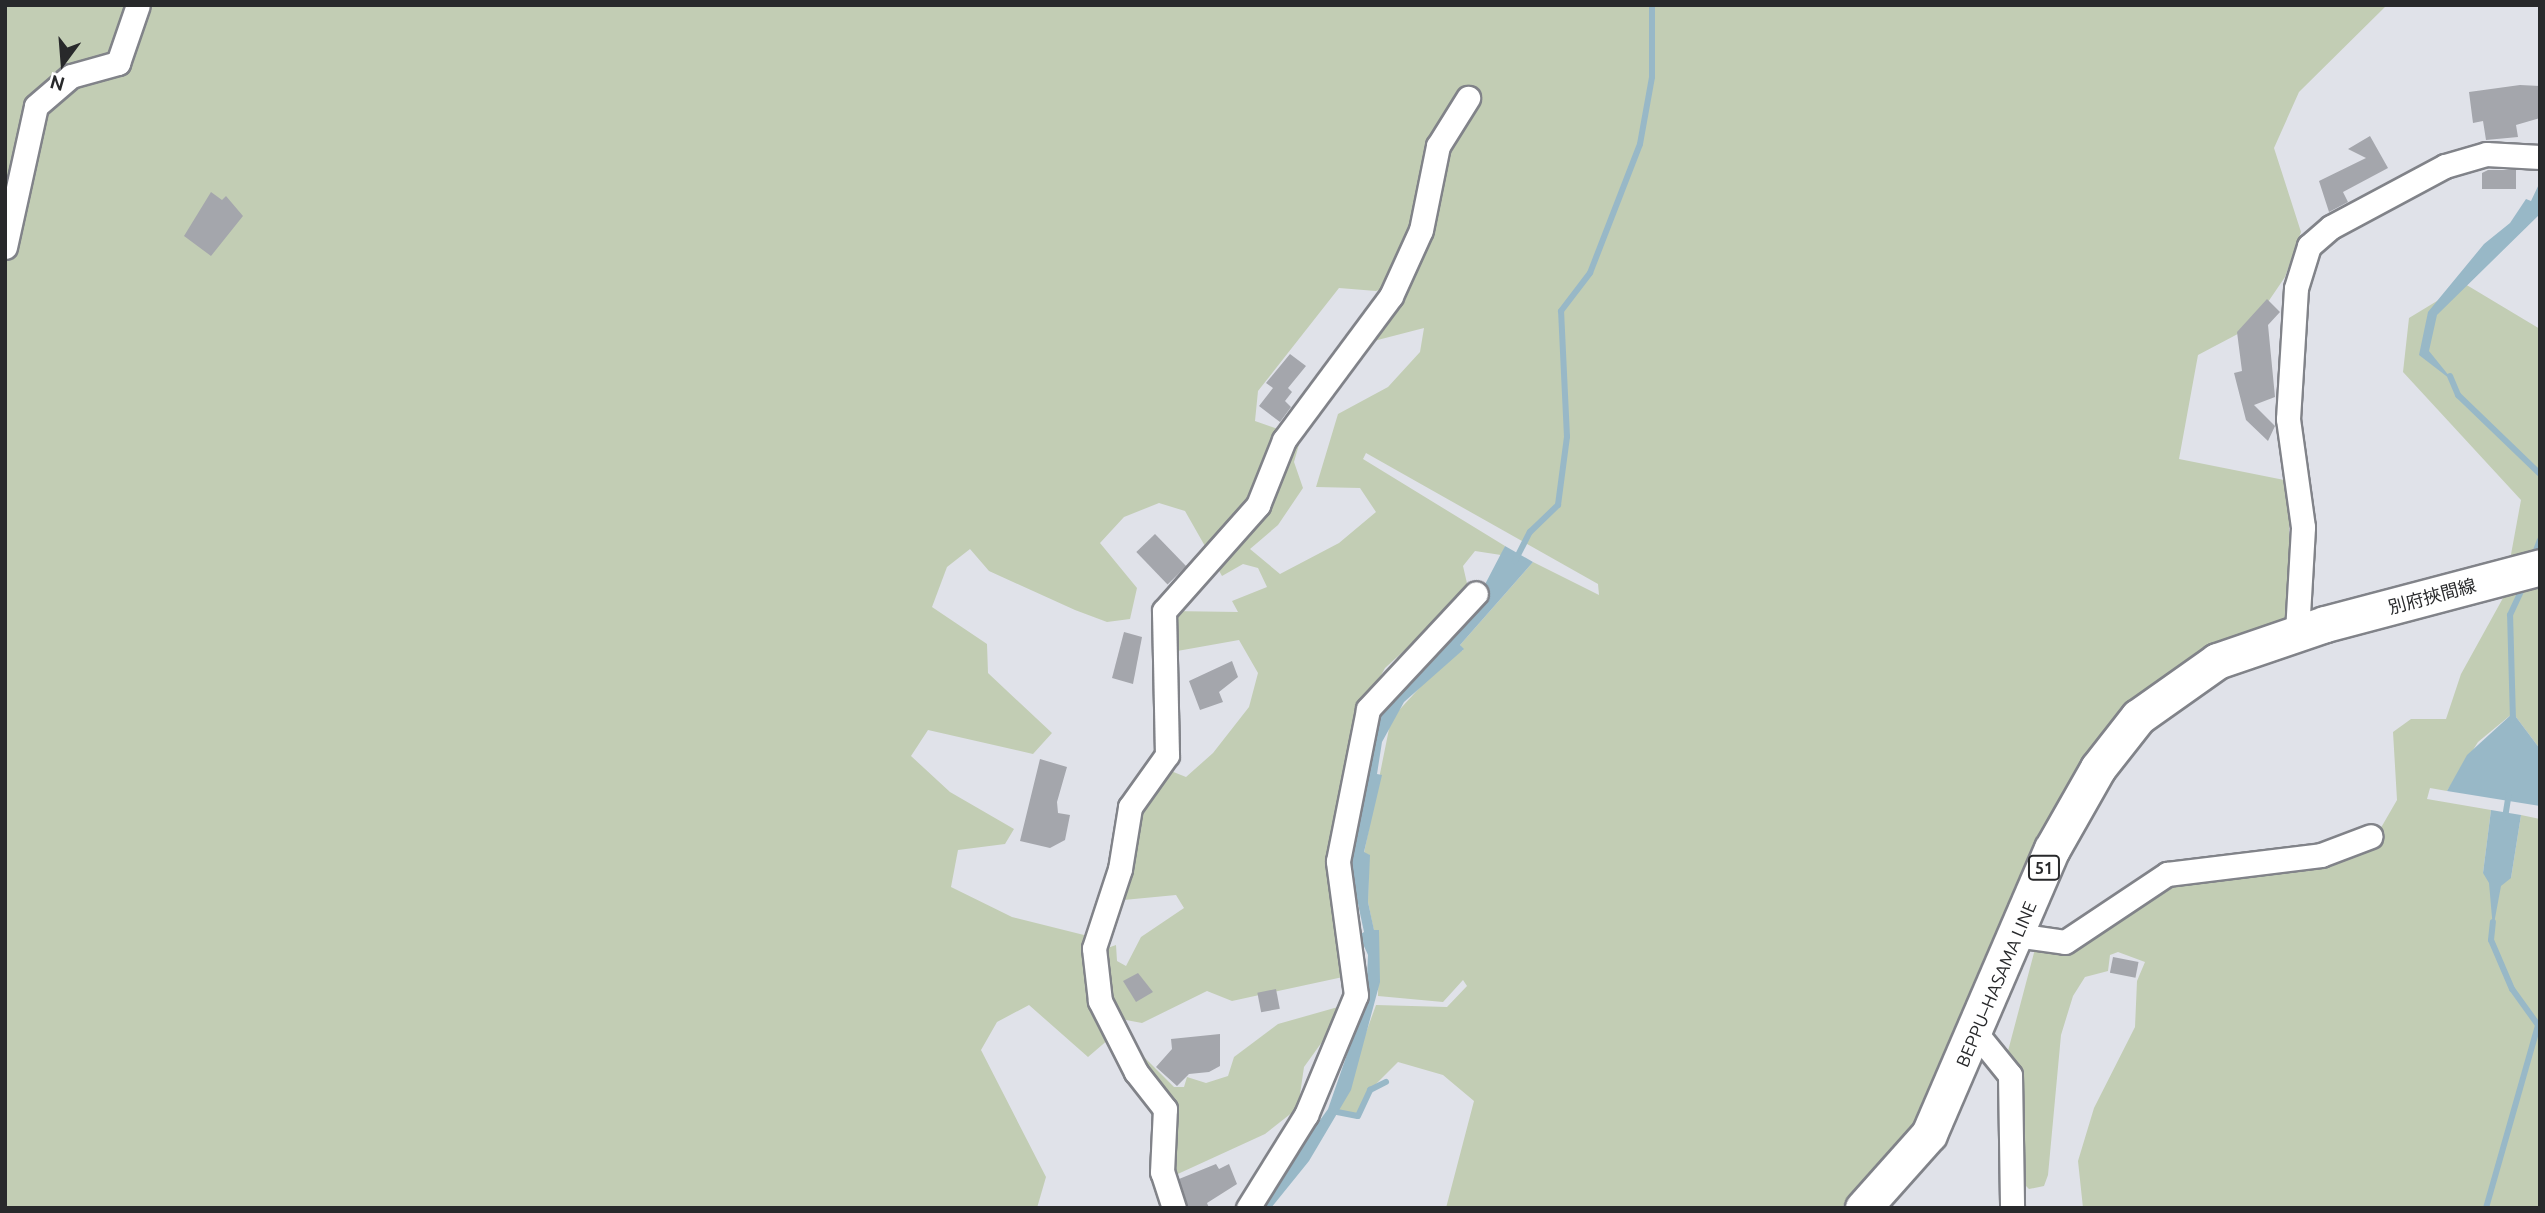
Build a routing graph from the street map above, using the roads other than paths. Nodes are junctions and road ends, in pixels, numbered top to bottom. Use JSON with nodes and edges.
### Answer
{"nodes":[{"id":1,"x":138,"y":5,"type":"edge"},
{"id":2,"x":1468,"y":98,"type":"dead end"},
{"id":3,"x":2540,"y":157,"type":"edge"},
{"id":4,"x":5,"y":247,"type":"edge"},
{"id":5,"x":2540,"y":568,"type":"edge"},
{"id":6,"x":1476,"y":593,"type":"dead end"},
{"id":7,"x":2311,"y":628,"type":"junction"},
{"id":8,"x":2371,"y":836,"type":"dead end"},
{"id":9,"x":2017,"y":935,"type":"junction"},
{"id":10,"x":1976,"y":1033,"type":"junction"},
{"id":11,"x":1174,"y":1208,"type":"edge"},
{"id":12,"x":1248,"y":1208,"type":"edge"},
{"id":13,"x":1863,"y":1208,"type":"edge"},
{"id":14,"x":2012,"y":1208,"type":"edge"}],
"edges":[{"from":1,"to":4,"type":"street"},
{"from":2,"to":11,"type":"street"},
{"from":3,"to":7,"type":"street"},
{"from":5,"to":7,"type":"main road","name":"別府挾間線","number":"51"},
{"from":6,"to":12,"type":"street"},
{"from":7,"to":9,"type":"main road","name":"BEPPU–HASAMA LINE","number":"51"},
{"from":8,"to":9,"type":"street"},
{"from":9,"to":10,"type":"main road","name":"BEPPU–HASAMA LINE","number":"51"},
{"from":10,"to":13,"type":"main road","name":"BEPPU–HASAMA LINE","number":"51"},
{"from":10,"to":14,"type":"street"}]}
